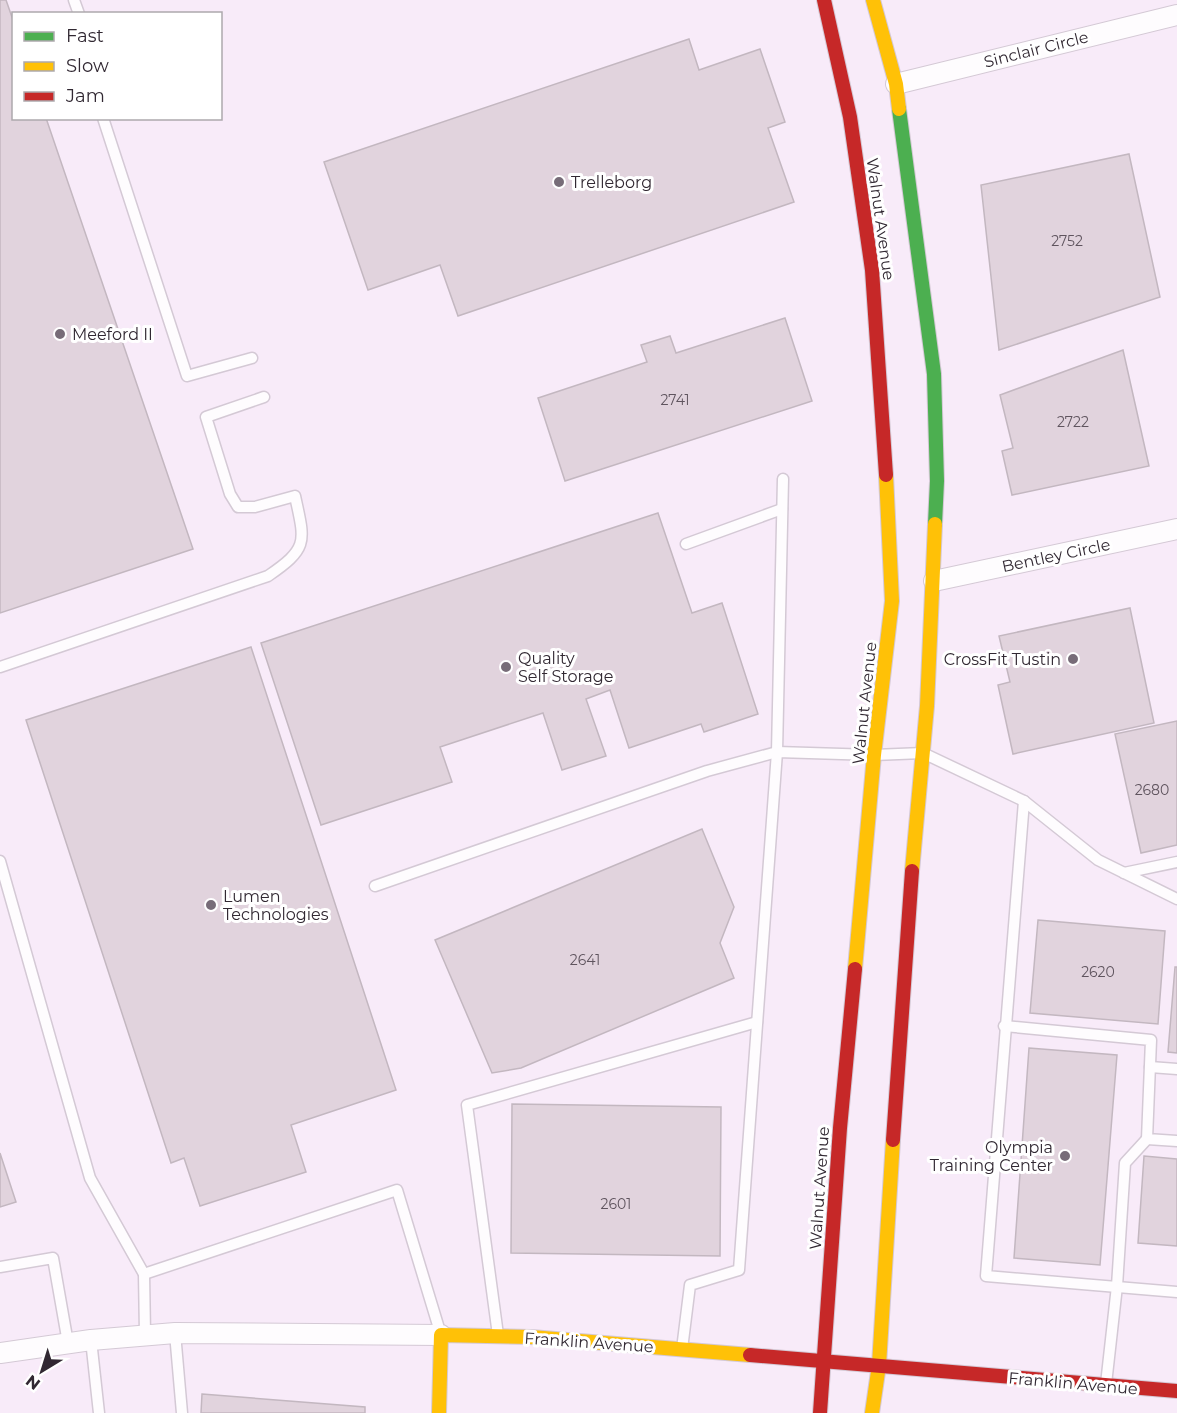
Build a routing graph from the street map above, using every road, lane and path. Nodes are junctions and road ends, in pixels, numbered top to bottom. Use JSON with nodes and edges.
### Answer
{"nodes":[{"id":1,"x":824,"y":0,"type":"edge"},
{"id":2,"x":873,"y":0,"type":"edge"},
{"id":3,"x":1177,"y":15,"type":"edge"},
{"id":4,"x":896,"y":84,"type":"junction"},
{"id":5,"x":104,"y":120,"type":"edge"},
{"id":6,"x":252,"y":358,"type":"dead end"},
{"id":7,"x":264,"y":397,"type":"dead end"},
{"id":8,"x":783,"y":479,"type":"dead end"},
{"id":9,"x":782,"y":509,"type":"junction"},
{"id":10,"x":1177,"y":529,"type":"edge"},
{"id":11,"x":686,"y":544,"type":"dead end"},
{"id":12,"x":934,"y":581,"type":"junction"},
{"id":13,"x":0,"y":667,"type":"edge"},
{"id":14,"x":777,"y":752,"type":"junction"},
{"id":15,"x":923,"y":753,"type":"junction"},
{"id":16,"x":874,"y":754,"type":"junction"},
{"id":17,"x":1024,"y":801,"type":"junction"},
{"id":18,"x":0,"y":861,"type":"edge"},
{"id":19,"x":1177,"y":862,"type":"edge"},
{"id":20,"x":1124,"y":873,"type":"junction"},
{"id":21,"x":375,"y":886,"type":"dead end"},
{"id":22,"x":1177,"y":899,"type":"edge"},
{"id":23,"x":757,"y":1022,"type":"junction"},
{"id":24,"x":1004,"y":1026,"type":"junction"},
{"id":25,"x":1150,"y":1067,"type":"junction"},
{"id":26,"x":1177,"y":1069,"type":"edge"},
{"id":27,"x":1147,"y":1139,"type":"junction"},
{"id":28,"x":1177,"y":1141,"type":"edge"},
{"id":29,"x":0,"y":1267,"type":"edge"},
{"id":30,"x":144,"y":1274,"type":"junction"},
{"id":31,"x":1118,"y":1286,"type":"junction"},
{"id":32,"x":1177,"y":1292,"type":"edge"},
{"id":33,"x":175,"y":1333,"type":"junction"},
{"id":34,"x":145,"y":1334,"type":"junction"},
{"id":35,"x":441,"y":1335,"type":"junction"},
{"id":36,"x":498,"y":1335,"type":"junction"},
{"id":37,"x":91,"y":1340,"type":"junction"},
{"id":38,"x":68,"y":1343,"type":"junction"},
{"id":39,"x":682,"y":1350,"type":"junction"},
{"id":40,"x":0,"y":1353,"type":"edge"},
{"id":41,"x":823,"y":1361,"type":"junction"},
{"id":42,"x":879,"y":1365,"type":"junction"},
{"id":43,"x":1106,"y":1385,"type":"junction"},
{"id":44,"x":1177,"y":1391,"type":"edge"},
{"id":45,"x":99,"y":1413,"type":"edge"},
{"id":46,"x":182,"y":1413,"type":"edge"},
{"id":47,"x":439,"y":1413,"type":"edge"},
{"id":48,"x":820,"y":1413,"type":"edge"},
{"id":49,"x":872,"y":1413,"type":"edge"}],
"edges":[{"from":1,"to":16,"type":"main road","name":"Walnut Avenue"},
{"from":2,"to":4,"type":"main road","name":"Walnut Avenue"},
{"from":3,"to":4,"type":"street","name":"Sinclair Circle"},
{"from":4,"to":12,"type":"main road","name":"Walnut Avenue"},
{"from":5,"to":6,"type":"lane"},
{"from":7,"to":13,"type":"lane"},
{"from":8,"to":9,"type":"lane"},
{"from":9,"to":11,"type":"lane"},
{"from":9,"to":14,"type":"lane"},
{"from":10,"to":12,"type":"street","name":"Bentley Circle"},
{"from":12,"to":15,"type":"main road","name":"Walnut Avenue"},
{"from":14,"to":16,"type":"lane"},
{"from":14,"to":21,"type":"lane"},
{"from":14,"to":23,"type":"lane"},
{"from":15,"to":16,"type":"lane"},
{"from":15,"to":17,"type":"lane"},
{"from":15,"to":42,"type":"main road","name":"Walnut Avenue"},
{"from":16,"to":41,"type":"main road","name":"Walnut Avenue"},
{"from":17,"to":20,"type":"lane"},
{"from":17,"to":24,"type":"lane"},
{"from":18,"to":30,"type":"lane"},
{"from":19,"to":20,"type":"lane"},
{"from":20,"to":22,"type":"lane"},
{"from":23,"to":36,"type":"lane"},
{"from":23,"to":39,"type":"lane"},
{"from":24,"to":25,"type":"lane"},
{"from":24,"to":31,"type":"lane"},
{"from":25,"to":26,"type":"lane"},
{"from":25,"to":27,"type":"lane"},
{"from":27,"to":28,"type":"lane"},
{"from":27,"to":31,"type":"lane"},
{"from":29,"to":38,"type":"lane"},
{"from":30,"to":34,"type":"lane"},
{"from":30,"to":35,"type":"lane"},
{"from":31,"to":32,"type":"lane"},
{"from":31,"to":43,"type":"lane"},
{"from":33,"to":34,"type":"street","name":"Franklin Avenue"},
{"from":33,"to":35,"type":"street","name":"Franklin Avenue"},
{"from":33,"to":46,"type":"lane"},
{"from":34,"to":37,"type":"street","name":"Franklin Avenue"},
{"from":35,"to":36,"type":"main road","name":"Franklin Avenue"},
{"from":35,"to":47,"type":"main road"},
{"from":36,"to":39,"type":"main road","name":"Franklin Avenue"},
{"from":37,"to":38,"type":"street","name":"Franklin Avenue"},
{"from":37,"to":45,"type":"lane"},
{"from":38,"to":40,"type":"street","name":"Franklin Avenue"},
{"from":39,"to":41,"type":"main road","name":"Franklin Avenue"},
{"from":41,"to":42,"type":"main road","name":"Franklin Avenue"},
{"from":41,"to":48,"type":"main road","name":"Walnut Avenue"},
{"from":42,"to":43,"type":"main road","name":"Franklin Avenue"},
{"from":42,"to":49,"type":"main road","name":"Walnut Avenue"},
{"from":43,"to":44,"type":"main road","name":"Franklin Avenue"}]}
